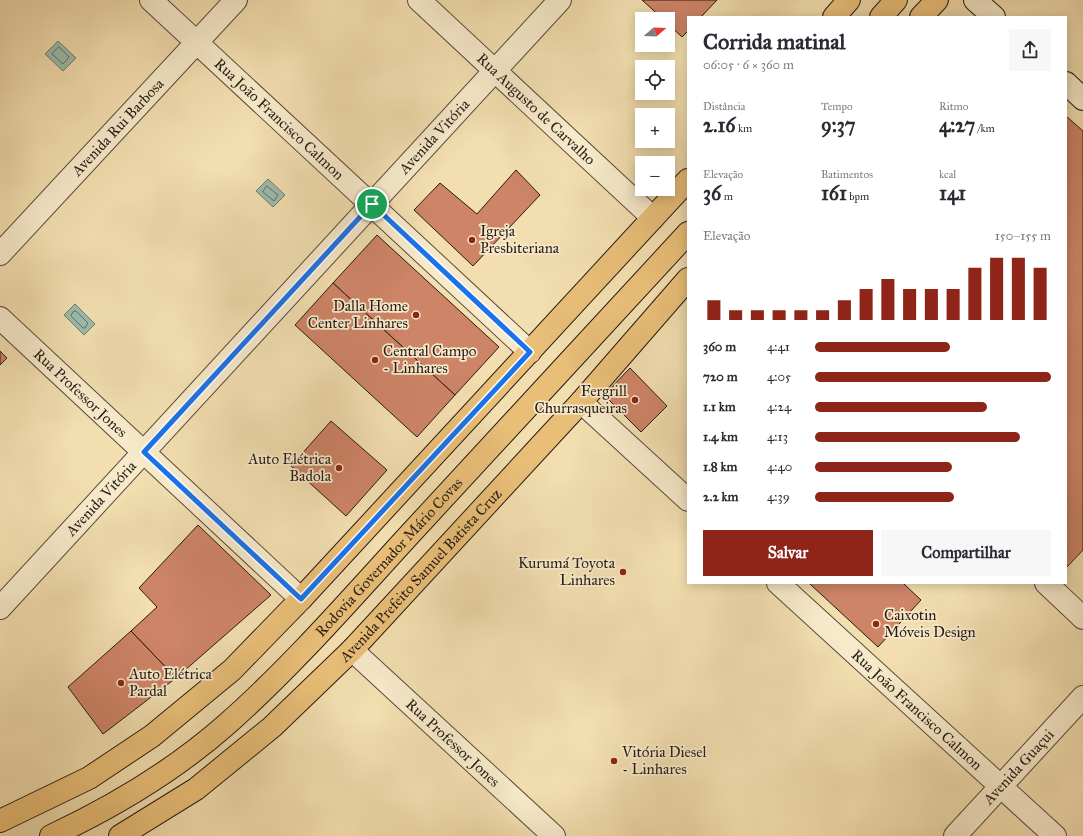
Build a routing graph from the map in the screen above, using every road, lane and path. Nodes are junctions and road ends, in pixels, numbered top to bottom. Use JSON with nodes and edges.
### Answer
{"nodes":[{"id":1,"x":151,"y":0,"type":"edge"},
{"id":2,"x":236,"y":0,"type":"edge"},
{"id":3,"x":419,"y":0,"type":"edge"},
{"id":4,"x":560,"y":0,"type":"edge"},
{"id":5,"x":849,"y":0,"type":"edge"},
{"id":6,"x":896,"y":0,"type":"edge"},
{"id":7,"x":937,"y":0,"type":"edge"},
{"id":8,"x":975,"y":0,"type":"edge"},
{"id":9,"x":835,"y":16,"type":"edge"},
{"id":10,"x":882,"y":16,"type":"edge"},
{"id":11,"x":922,"y":16,"type":"edge"},
{"id":12,"x":993,"y":16,"type":"edge"},
{"id":13,"x":197,"y":42,"type":"junction"},
{"id":14,"x":495,"y":71,"type":"junction"},
{"id":15,"x":1067,"y":84,"type":"edge"},
{"id":16,"x":1083,"y":99,"type":"edge"},
{"id":17,"x":687,"y":181,"type":"edge"},
{"id":18,"x":372,"y":204,"type":"junction"},
{"id":19,"x":654,"y":218,"type":"junction"},
{"id":20,"x":687,"y":234,"type":"edge"},
{"id":21,"x":0,"y":254,"type":"edge"},
{"id":22,"x":687,"y":280,"type":"edge"},
{"id":23,"x":0,"y":318,"type":"edge"},
{"id":24,"x":530,"y":352,"type":"junction"},
{"id":25,"x":581,"y":402,"type":"junction"},
{"id":26,"x":144,"y":452,"type":"junction"},
{"id":27,"x":687,"y":499,"type":"edge"},
{"id":28,"x":779,"y":584,"type":"edge"},
{"id":29,"x":1047,"y":584,"type":"edge"},
{"id":30,"x":301,"y":599,"type":"junction"},
{"id":31,"x":0,"y":608,"type":"edge"},
{"id":32,"x":1083,"y":618,"type":"edge"},
{"id":33,"x":352,"y":650,"type":"junction"},
{"id":34,"x":1083,"y":697,"type":"edge"},
{"id":35,"x":1000,"y":786,"type":"junction"},
{"id":36,"x":0,"y":821,"type":"edge"},
{"id":37,"x":547,"y":834,"type":"edge"},
{"id":38,"x":124,"y":835,"type":"edge"},
{"id":39,"x":51,"y":836,"type":"edge"},
{"id":40,"x":954,"y":836,"type":"edge"},
{"id":41,"x":1055,"y":836,"type":"edge"}],
"edges":[{"from":1,"to":13,"type":"street","name":"Rua João Francisco Calmon"},
{"from":2,"to":13,"type":"street","name":"Avenida Rui Barbosa"},
{"from":3,"to":14,"type":"street","name":"Rua Augusto de Carvalho"},
{"from":4,"to":14,"type":"street","name":"Avenida Vitória"},
{"from":5,"to":9,"type":"main road"},
{"from":6,"to":10,"type":"main road"},
{"from":7,"to":11,"type":"main road"},
{"from":8,"to":12,"type":"street"},
{"from":13,"to":18,"type":"street","name":"Rua João Francisco Calmon"},
{"from":13,"to":21,"type":"street","name":"Avenida Rui Barbosa"},
{"from":14,"to":18,"type":"street","name":"Avenida Vitória"},
{"from":14,"to":19,"type":"street","name":"Rua Augusto de Carvalho"},
{"from":15,"to":16,"type":"street"},
{"from":17,"to":19,"type":"main road"},
{"from":18,"to":24,"type":"street","name":"Rua João Francisco Calmon"},
{"from":18,"to":26,"type":"street","name":"Avenida Vitória"},
{"from":19,"to":24,"type":"main road"},
{"from":20,"to":39,"type":"main road","name":"Rodovia Governador Mário Covas"},
{"from":22,"to":25,"type":"main road","name":"Avenida Prefeito Samuel Batista Cruz"},
{"from":23,"to":26,"type":"street","name":"Rua Professor Jones"},
{"from":24,"to":30,"type":"main road"},
{"from":25,"to":27,"type":"street"},
{"from":25,"to":33,"type":"main road","name":"Avenida Prefeito Samuel Batista Cruz"},
{"from":26,"to":30,"type":"street","name":"Rua Professor Jones"},
{"from":26,"to":31,"type":"street","name":"Avenida Vitória"},
{"from":28,"to":35,"type":"street","name":"Rua João Francisco Calmon"},
{"from":29,"to":32,"type":"street"},
{"from":30,"to":36,"type":"main road"},
{"from":33,"to":37,"type":"street","name":"Rua Professor Jones"},
{"from":33,"to":38,"type":"main road","name":"Avenida Prefeito Samuel Batista Cruz"},
{"from":34,"to":35,"type":"street","name":"Avenida Guaçui"},
{"from":35,"to":40,"type":"street","name":"Avenida Guaçui"},
{"from":35,"to":41,"type":"street","name":"Rua João Francisco Calmon"}]}
